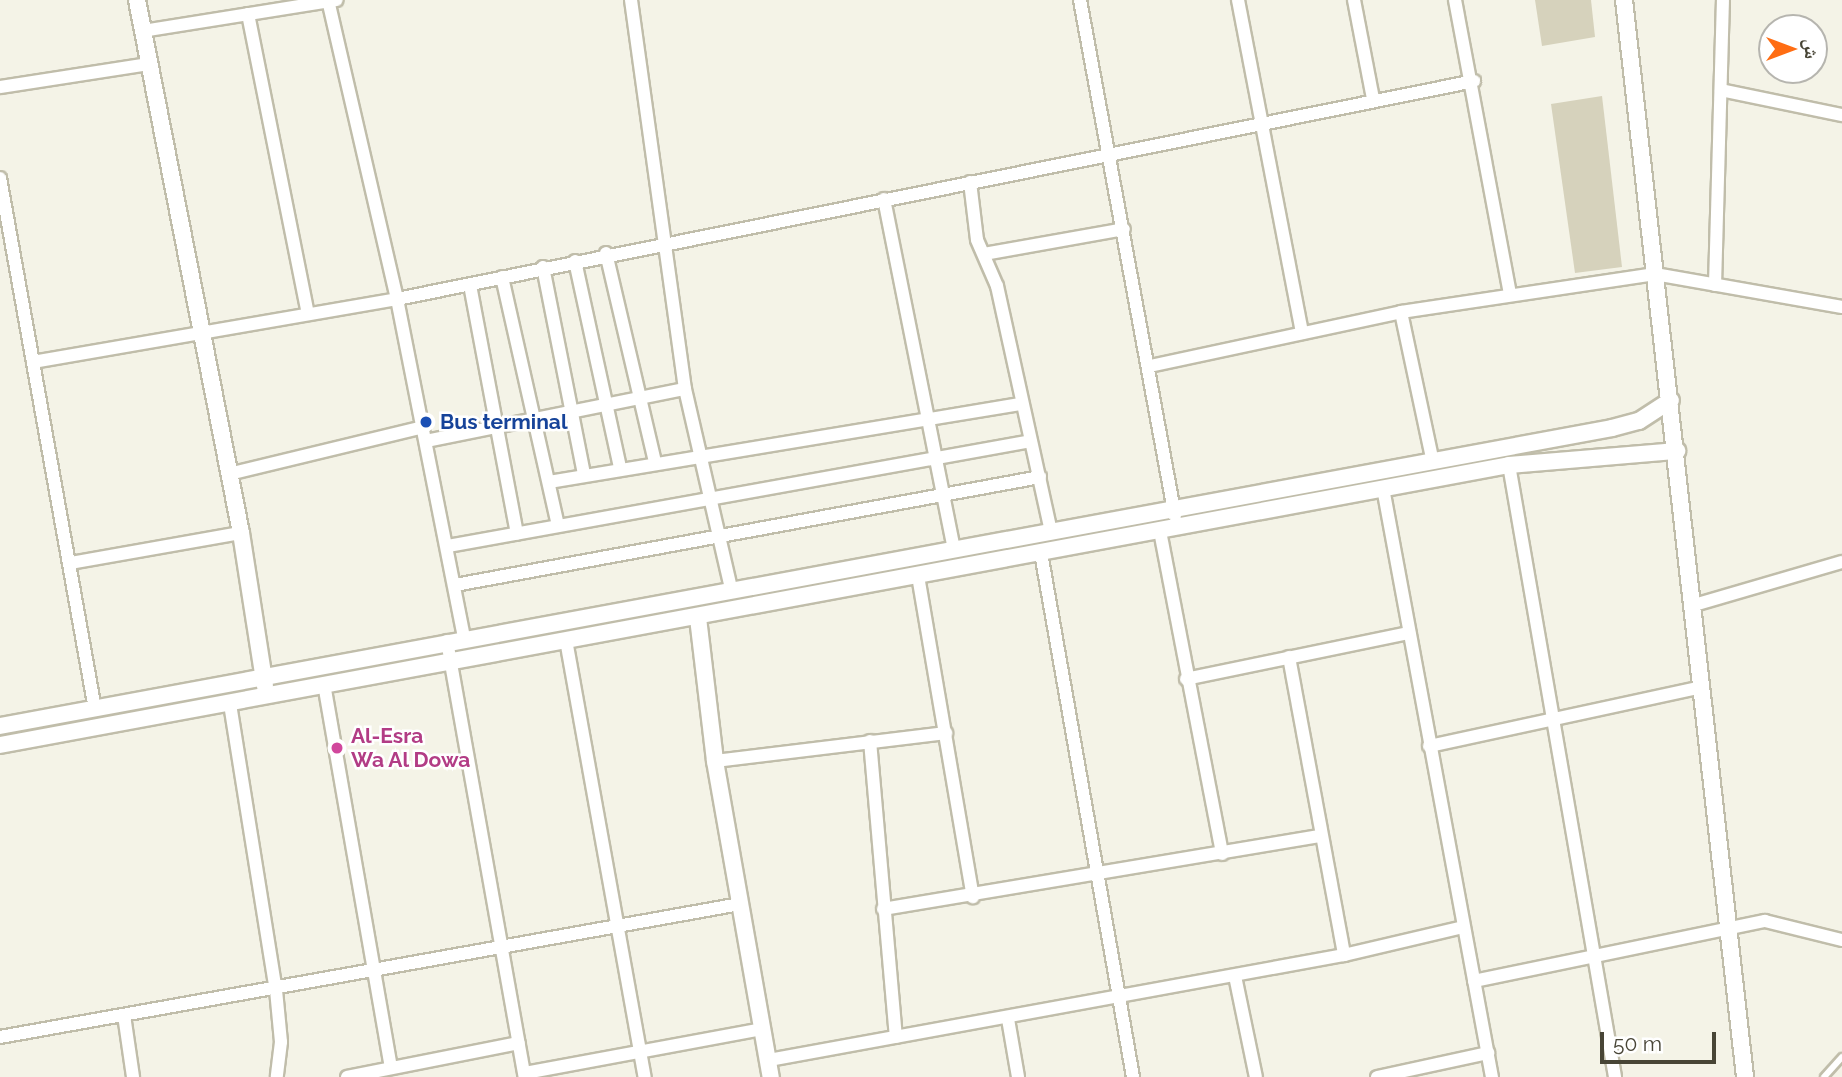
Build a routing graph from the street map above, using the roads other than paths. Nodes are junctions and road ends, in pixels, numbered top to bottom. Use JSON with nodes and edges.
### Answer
{"nodes":[{"id":1,"x":137,"y":0,"type":"edge"},
{"id":2,"x":631,"y":0,"type":"edge"},
{"id":3,"x":1080,"y":0,"type":"edge"},
{"id":4,"x":1238,"y":0,"type":"edge"},
{"id":5,"x":1354,"y":0,"type":"edge"},
{"id":6,"x":1455,"y":0,"type":"edge"},
{"id":7,"x":1624,"y":0,"type":"edge"},
{"id":8,"x":1723,"y":0,"type":"edge"},
{"id":9,"x":331,"y":1,"type":"edge"},
{"id":10,"x":248,"y":14,"type":"junction"},
{"id":11,"x":143,"y":31,"type":"junction"},
{"id":12,"x":149,"y":64,"type":"junction"},
{"id":13,"x":1474,"y":81,"type":"junction"},
{"id":14,"x":0,"y":87,"type":"edge"},
{"id":15,"x":1720,"y":90,"type":"junction"},
{"id":16,"x":1373,"y":99,"type":"junction"},
{"id":17,"x":1842,"y":116,"type":"edge"},
{"id":18,"x":1259,"y":121,"type":"junction"},
{"id":19,"x":1108,"y":151,"type":"junction"},
{"id":20,"x":0,"y":178,"type":"edge"},
{"id":21,"x":970,"y":182,"type":"junction"},
{"id":22,"x":884,"y":199,"type":"junction"},
{"id":23,"x":1124,"y":229,"type":"junction"},
{"id":24,"x":662,"y":242,"type":"junction"},
{"id":25,"x":606,"y":253,"type":"junction"},
{"id":26,"x":984,"y":254,"type":"junction"},
{"id":27,"x":575,"y":261,"type":"junction"},
{"id":28,"x":543,"y":267,"type":"junction"},
{"id":29,"x":1655,"y":274,"type":"junction"},
{"id":30,"x":502,"y":277,"type":"junction"},
{"id":31,"x":470,"y":285,"type":"junction"},
{"id":32,"x":1715,"y":285,"type":"junction"},
{"id":33,"x":1510,"y":295,"type":"junction"},
{"id":34,"x":397,"y":299,"type":"junction"},
{"id":35,"x":1842,"y":307,"type":"edge"},
{"id":36,"x":1401,"y":312,"type":"junction"},
{"id":37,"x":308,"y":313,"type":"junction"},
{"id":38,"x":202,"y":329,"type":"junction"},
{"id":39,"x":1302,"y":333,"type":"junction"},
{"id":40,"x":33,"y":362,"type":"junction"},
{"id":41,"x":1150,"y":366,"type":"junction"},
{"id":42,"x":685,"y":388,"type":"junction"},
{"id":43,"x":639,"y":398,"type":"junction"},
{"id":44,"x":1671,"y":400,"type":"junction"},
{"id":45,"x":606,"y":404,"type":"junction"},
{"id":46,"x":1022,"y":404,"type":"junction"},
{"id":47,"x":572,"y":410,"type":"junction"},
{"id":48,"x":536,"y":417,"type":"junction"},
{"id":49,"x":928,"y":422,"type":"junction"},
{"id":50,"x":494,"y":426,"type":"junction"},
{"id":51,"x":423,"y":427,"type":"junction"},
{"id":52,"x":426,"y":441,"type":"junction"},
{"id":53,"x":1031,"y":441,"type":"junction"},
{"id":54,"x":1677,"y":451,"type":"junction"},
{"id":55,"x":699,"y":454,"type":"junction"},
{"id":56,"x":655,"y":462,"type":"junction"},
{"id":57,"x":937,"y":462,"type":"junction"},
{"id":58,"x":1433,"y":462,"type":"junction"},
{"id":59,"x":1509,"y":465,"type":"junction"},
{"id":60,"x":620,"y":467,"type":"junction"},
{"id":61,"x":229,"y":474,"type":"junction"},
{"id":62,"x":584,"y":475,"type":"junction"},
{"id":63,"x":1041,"y":477,"type":"junction"},
{"id":64,"x":549,"y":482,"type":"junction"},
{"id":65,"x":1383,"y":488,"type":"junction"},
{"id":66,"x":944,"y":495,"type":"junction"},
{"id":67,"x":709,"y":499,"type":"junction"},
{"id":68,"x":1173,"y":508,"type":"junction"},
{"id":69,"x":558,"y":526,"type":"junction"},
{"id":70,"x":1177,"y":527,"type":"junction"},
{"id":71,"x":1052,"y":531,"type":"junction"},
{"id":72,"x":1160,"y":531,"type":"junction"},
{"id":73,"x":242,"y":533,"type":"junction"},
{"id":74,"x":517,"y":534,"type":"junction"},
{"id":75,"x":716,"y":534,"type":"junction"},
{"id":76,"x":448,"y":546,"type":"junction"},
{"id":77,"x":954,"y":549,"type":"junction"},
{"id":78,"x":1041,"y":552,"type":"junction"},
{"id":79,"x":1842,"y":562,"type":"edge"},
{"id":80,"x":70,"y":563,"type":"junction"},
{"id":81,"x":918,"y":576,"type":"junction"},
{"id":82,"x":454,"y":585,"type":"junction"},
{"id":83,"x":731,"y":589,"type":"junction"},
{"id":84,"x":711,"y":593,"type":"junction"},
{"id":85,"x":1694,"y":605,"type":"junction"},
{"id":86,"x":706,"y":616,"type":"junction"},
{"id":87,"x":1409,"y":633,"type":"junction"},
{"id":88,"x":464,"y":638,"type":"junction"},
{"id":89,"x":566,"y":640,"type":"junction"},
{"id":90,"x":447,"y":641,"type":"junction"},
{"id":91,"x":1289,"y":657,"type":"junction"},
{"id":92,"x":452,"y":659,"type":"junction"},
{"id":93,"x":263,"y":675,"type":"junction"},
{"id":94,"x":1186,"y":679,"type":"junction"},
{"id":95,"x":324,"y":684,"type":"junction"},
{"id":96,"x":1703,"y":687,"type":"junction"},
{"id":97,"x":266,"y":695,"type":"junction"},
{"id":98,"x":230,"y":704,"type":"junction"},
{"id":99,"x":95,"y":709,"type":"junction"},
{"id":100,"x":1553,"y":717,"type":"junction"},
{"id":101,"x":0,"y":726,"type":"edge"},
{"id":102,"x":946,"y":733,"type":"junction"},
{"id":103,"x":870,"y":741,"type":"junction"},
{"id":104,"x":0,"y":745,"type":"edge"},
{"id":105,"x":1429,"y":746,"type":"junction"},
{"id":106,"x":715,"y":761,"type":"junction"},
{"id":107,"x":1321,"y":836,"type":"junction"},
{"id":108,"x":1222,"y":853,"type":"junction"},
{"id":109,"x":1099,"y":876,"type":"junction"},
{"id":110,"x":972,"y":897,"type":"junction"},
{"id":111,"x":740,"y":904,"type":"junction"},
{"id":112,"x":883,"y":909,"type":"junction"},
{"id":113,"x":619,"y":927,"type":"junction"},
{"id":114,"x":1463,"y":927,"type":"junction"},
{"id":115,"x":1730,"y":927,"type":"junction"},
{"id":116,"x":1842,"y":940,"type":"edge"},
{"id":117,"x":502,"y":947,"type":"junction"},
{"id":118,"x":1345,"y":955,"type":"junction"},
{"id":119,"x":1593,"y":957,"type":"junction"},
{"id":120,"x":373,"y":969,"type":"junction"},
{"id":121,"x":1235,"y":976,"type":"junction"},
{"id":122,"x":1474,"y":981,"type":"junction"},
{"id":123,"x":276,"y":990,"type":"junction"},
{"id":124,"x":1119,"y":997,"type":"junction"},
{"id":125,"x":124,"y":1014,"type":"junction"},
{"id":126,"x":1008,"y":1019,"type":"junction"},
{"id":127,"x":763,"y":1029,"type":"junction"},
{"id":128,"x":0,"y":1037,"type":"edge"},
{"id":129,"x":896,"y":1037,"type":"junction"},
{"id":130,"x":519,"y":1042,"type":"junction"},
{"id":131,"x":641,"y":1053,"type":"junction"},
{"id":132,"x":1488,"y":1053,"type":"junction"},
{"id":133,"x":1842,"y":1057,"type":"edge"},
{"id":134,"x":768,"y":1060,"type":"junction"},
{"id":135,"x":391,"y":1066,"type":"junction"},
{"id":136,"x":525,"y":1075,"type":"edge"},
{"id":137,"x":133,"y":1077,"type":"edge"},
{"id":138,"x":277,"y":1077,"type":"edge"},
{"id":139,"x":347,"y":1077,"type":"edge"},
{"id":140,"x":645,"y":1077,"type":"edge"},
{"id":141,"x":771,"y":1077,"type":"edge"},
{"id":142,"x":1018,"y":1077,"type":"edge"},
{"id":143,"x":1133,"y":1077,"type":"edge"},
{"id":144,"x":1256,"y":1077,"type":"edge"},
{"id":145,"x":1377,"y":1077,"type":"edge"},
{"id":146,"x":1492,"y":1077,"type":"edge"},
{"id":147,"x":1615,"y":1077,"type":"edge"},
{"id":148,"x":1745,"y":1077,"type":"edge"},
{"id":149,"x":1824,"y":1077,"type":"edge"}],
"edges":[{"from":1,"to":11,"type":"street"},
{"from":2,"to":24,"type":"street"},
{"from":3,"to":19,"type":"street"},
{"from":4,"to":18,"type":"street"},
{"from":5,"to":16,"type":"street"},
{"from":6,"to":13,"type":"street"},
{"from":7,"to":29,"type":"street"},
{"from":8,"to":15,"type":"street"},
{"from":9,"to":10,"type":"street"},
{"from":9,"to":34,"type":"street"},
{"from":10,"to":11,"type":"street"},
{"from":10,"to":37,"type":"street"},
{"from":11,"to":12,"type":"street"},
{"from":12,"to":14,"type":"street"},
{"from":12,"to":38,"type":"street"},
{"from":13,"to":16,"type":"street"},
{"from":13,"to":33,"type":"street"},
{"from":15,"to":17,"type":"street"},
{"from":15,"to":32,"type":"street"},
{"from":16,"to":18,"type":"street"},
{"from":18,"to":19,"type":"street"},
{"from":18,"to":39,"type":"street"},
{"from":19,"to":21,"type":"street"},
{"from":19,"to":23,"type":"street"},
{"from":20,"to":40,"type":"street"},
{"from":21,"to":22,"type":"street"},
{"from":21,"to":26,"type":"street"},
{"from":22,"to":24,"type":"street"},
{"from":22,"to":49,"type":"street"},
{"from":23,"to":26,"type":"street"},
{"from":23,"to":41,"type":"street"},
{"from":24,"to":25,"type":"street"},
{"from":24,"to":42,"type":"street"},
{"from":25,"to":27,"type":"street"},
{"from":25,"to":43,"type":"street"},
{"from":26,"to":46,"type":"street"},
{"from":27,"to":28,"type":"street"},
{"from":27,"to":45,"type":"street"},
{"from":28,"to":30,"type":"street"},
{"from":28,"to":47,"type":"street"},
{"from":29,"to":32,"type":"street"},
{"from":29,"to":33,"type":"street"},
{"from":29,"to":44,"type":"street"},
{"from":30,"to":31,"type":"street"},
{"from":30,"to":48,"type":"street"},
{"from":31,"to":34,"type":"street"},
{"from":31,"to":50,"type":"street"},
{"from":32,"to":35,"type":"street"},
{"from":33,"to":36,"type":"street"},
{"from":34,"to":37,"type":"street"},
{"from":34,"to":51,"type":"street"},
{"from":36,"to":39,"type":"street"},
{"from":36,"to":58,"type":"street"},
{"from":37,"to":38,"type":"street"},
{"from":38,"to":40,"type":"street"},
{"from":38,"to":61,"type":"street"},
{"from":39,"to":41,"type":"street"},
{"from":40,"to":80,"type":"street"},
{"from":41,"to":68,"type":"street"},
{"from":42,"to":43,"type":"street"},
{"from":42,"to":55,"type":"street"},
{"from":43,"to":45,"type":"street"},
{"from":43,"to":56,"type":"street"},
{"from":44,"to":54,"type":"street"},
{"from":44,"to":58,"type":"street"},
{"from":45,"to":47,"type":"street"},
{"from":45,"to":60,"type":"street"},
{"from":46,"to":49,"type":"street"},
{"from":46,"to":53,"type":"street"},
{"from":47,"to":48,"type":"street"},
{"from":47,"to":62,"type":"street"},
{"from":48,"to":50,"type":"street"},
{"from":48,"to":64,"type":"street"},
{"from":49,"to":55,"type":"street"},
{"from":49,"to":57,"type":"street"},
{"from":50,"to":52,"type":"street"},
{"from":50,"to":74,"type":"street"},
{"from":51,"to":52,"type":"street"},
{"from":51,"to":61,"type":"street"},
{"from":52,"to":76,"type":"street"},
{"from":53,"to":57,"type":"street"},
{"from":53,"to":63,"type":"street"},
{"from":54,"to":59,"type":"street"},
{"from":54,"to":85,"type":"street"},
{"from":55,"to":56,"type":"street"},
{"from":55,"to":67,"type":"street"},
{"from":56,"to":60,"type":"street"},
{"from":57,"to":66,"type":"street"},
{"from":57,"to":67,"type":"street"},
{"from":58,"to":68,"type":"street"},
{"from":59,"to":65,"type":"street"},
{"from":59,"to":100,"type":"street"},
{"from":60,"to":62,"type":"street"},
{"from":61,"to":73,"type":"street"},
{"from":62,"to":64,"type":"street"},
{"from":63,"to":66,"type":"street"},
{"from":63,"to":71,"type":"street"},
{"from":64,"to":69,"type":"street"},
{"from":65,"to":70,"type":"street"},
{"from":65,"to":87,"type":"street"},
{"from":66,"to":75,"type":"street"},
{"from":66,"to":77,"type":"street"},
{"from":67,"to":69,"type":"street"},
{"from":67,"to":75,"type":"street"},
{"from":68,"to":70,"type":"street"},
{"from":68,"to":71,"type":"street"},
{"from":69,"to":74,"type":"street"},
{"from":70,"to":72,"type":"street"},
{"from":71,"to":77,"type":"street"},
{"from":72,"to":78,"type":"street"},
{"from":72,"to":94,"type":"street"},
{"from":73,"to":80,"type":"street"},
{"from":73,"to":93,"type":"street"},
{"from":74,"to":76,"type":"street"},
{"from":75,"to":82,"type":"street"},
{"from":75,"to":83,"type":"street"},
{"from":76,"to":82,"type":"street"},
{"from":77,"to":83,"type":"street"},
{"from":78,"to":81,"type":"street"},
{"from":78,"to":109,"type":"street"},
{"from":79,"to":85,"type":"street"},
{"from":80,"to":99,"type":"street"},
{"from":81,"to":86,"type":"street"},
{"from":81,"to":102,"type":"street"},
{"from":82,"to":88,"type":"street"},
{"from":83,"to":84,"type":"street"},
{"from":84,"to":86,"type":"street"},
{"from":84,"to":88,"type":"street"},
{"from":85,"to":96,"type":"street"},
{"from":86,"to":89,"type":"street"},
{"from":86,"to":106,"type":"street"},
{"from":87,"to":91,"type":"street"},
{"from":87,"to":105,"type":"street"},
{"from":88,"to":90,"type":"street"},
{"from":89,"to":92,"type":"street"},
{"from":89,"to":113,"type":"street"},
{"from":90,"to":92,"type":"street"},
{"from":90,"to":93,"type":"street"},
{"from":91,"to":94,"type":"street"},
{"from":91,"to":107,"type":"street"},
{"from":92,"to":95,"type":"street"},
{"from":92,"to":117,"type":"street"},
{"from":93,"to":97,"type":"street"},
{"from":93,"to":99,"type":"street"},
{"from":94,"to":108,"type":"street"},
{"from":95,"to":97,"type":"street"},
{"from":95,"to":120,"type":"street"},
{"from":96,"to":100,"type":"street"},
{"from":96,"to":115,"type":"street"},
{"from":97,"to":98,"type":"street"},
{"from":98,"to":104,"type":"street"},
{"from":98,"to":123,"type":"street"},
{"from":99,"to":101,"type":"street"},
{"from":100,"to":105,"type":"street"},
{"from":100,"to":119,"type":"street"},
{"from":102,"to":103,"type":"street"},
{"from":102,"to":110,"type":"street"},
{"from":103,"to":106,"type":"street"},
{"from":103,"to":112,"type":"street"},
{"from":105,"to":114,"type":"street"},
{"from":106,"to":111,"type":"street"},
{"from":107,"to":108,"type":"street"},
{"from":107,"to":118,"type":"street"},
{"from":108,"to":109,"type":"street"},
{"from":109,"to":110,"type":"street"},
{"from":109,"to":124,"type":"street"},
{"from":110,"to":112,"type":"street"},
{"from":111,"to":113,"type":"street"},
{"from":111,"to":127,"type":"street"},
{"from":112,"to":129,"type":"street"},
{"from":113,"to":117,"type":"street"},
{"from":113,"to":131,"type":"street"},
{"from":114,"to":118,"type":"street"},
{"from":114,"to":122,"type":"street"},
{"from":115,"to":116,"type":"street"},
{"from":115,"to":119,"type":"street"},
{"from":115,"to":148,"type":"street"},
{"from":117,"to":120,"type":"street"},
{"from":117,"to":130,"type":"street"},
{"from":118,"to":121,"type":"street"},
{"from":119,"to":122,"type":"street"},
{"from":119,"to":147,"type":"street"},
{"from":120,"to":123,"type":"street"},
{"from":120,"to":135,"type":"street"},
{"from":121,"to":124,"type":"street"},
{"from":121,"to":144,"type":"street"},
{"from":122,"to":132,"type":"street"},
{"from":123,"to":125,"type":"street"},
{"from":123,"to":138,"type":"street"},
{"from":124,"to":126,"type":"street"},
{"from":124,"to":143,"type":"street"},
{"from":125,"to":128,"type":"street"},
{"from":125,"to":137,"type":"street"},
{"from":126,"to":129,"type":"street"},
{"from":126,"to":142,"type":"street"},
{"from":127,"to":131,"type":"street"},
{"from":127,"to":134,"type":"street"},
{"from":129,"to":134,"type":"street"},
{"from":130,"to":135,"type":"street"},
{"from":130,"to":136,"type":"street"},
{"from":131,"to":136,"type":"street"},
{"from":131,"to":140,"type":"street"},
{"from":132,"to":145,"type":"street"},
{"from":132,"to":146,"type":"street"},
{"from":133,"to":149,"type":"lane"},
{"from":134,"to":141,"type":"street"},
{"from":135,"to":139,"type":"street"}]}
